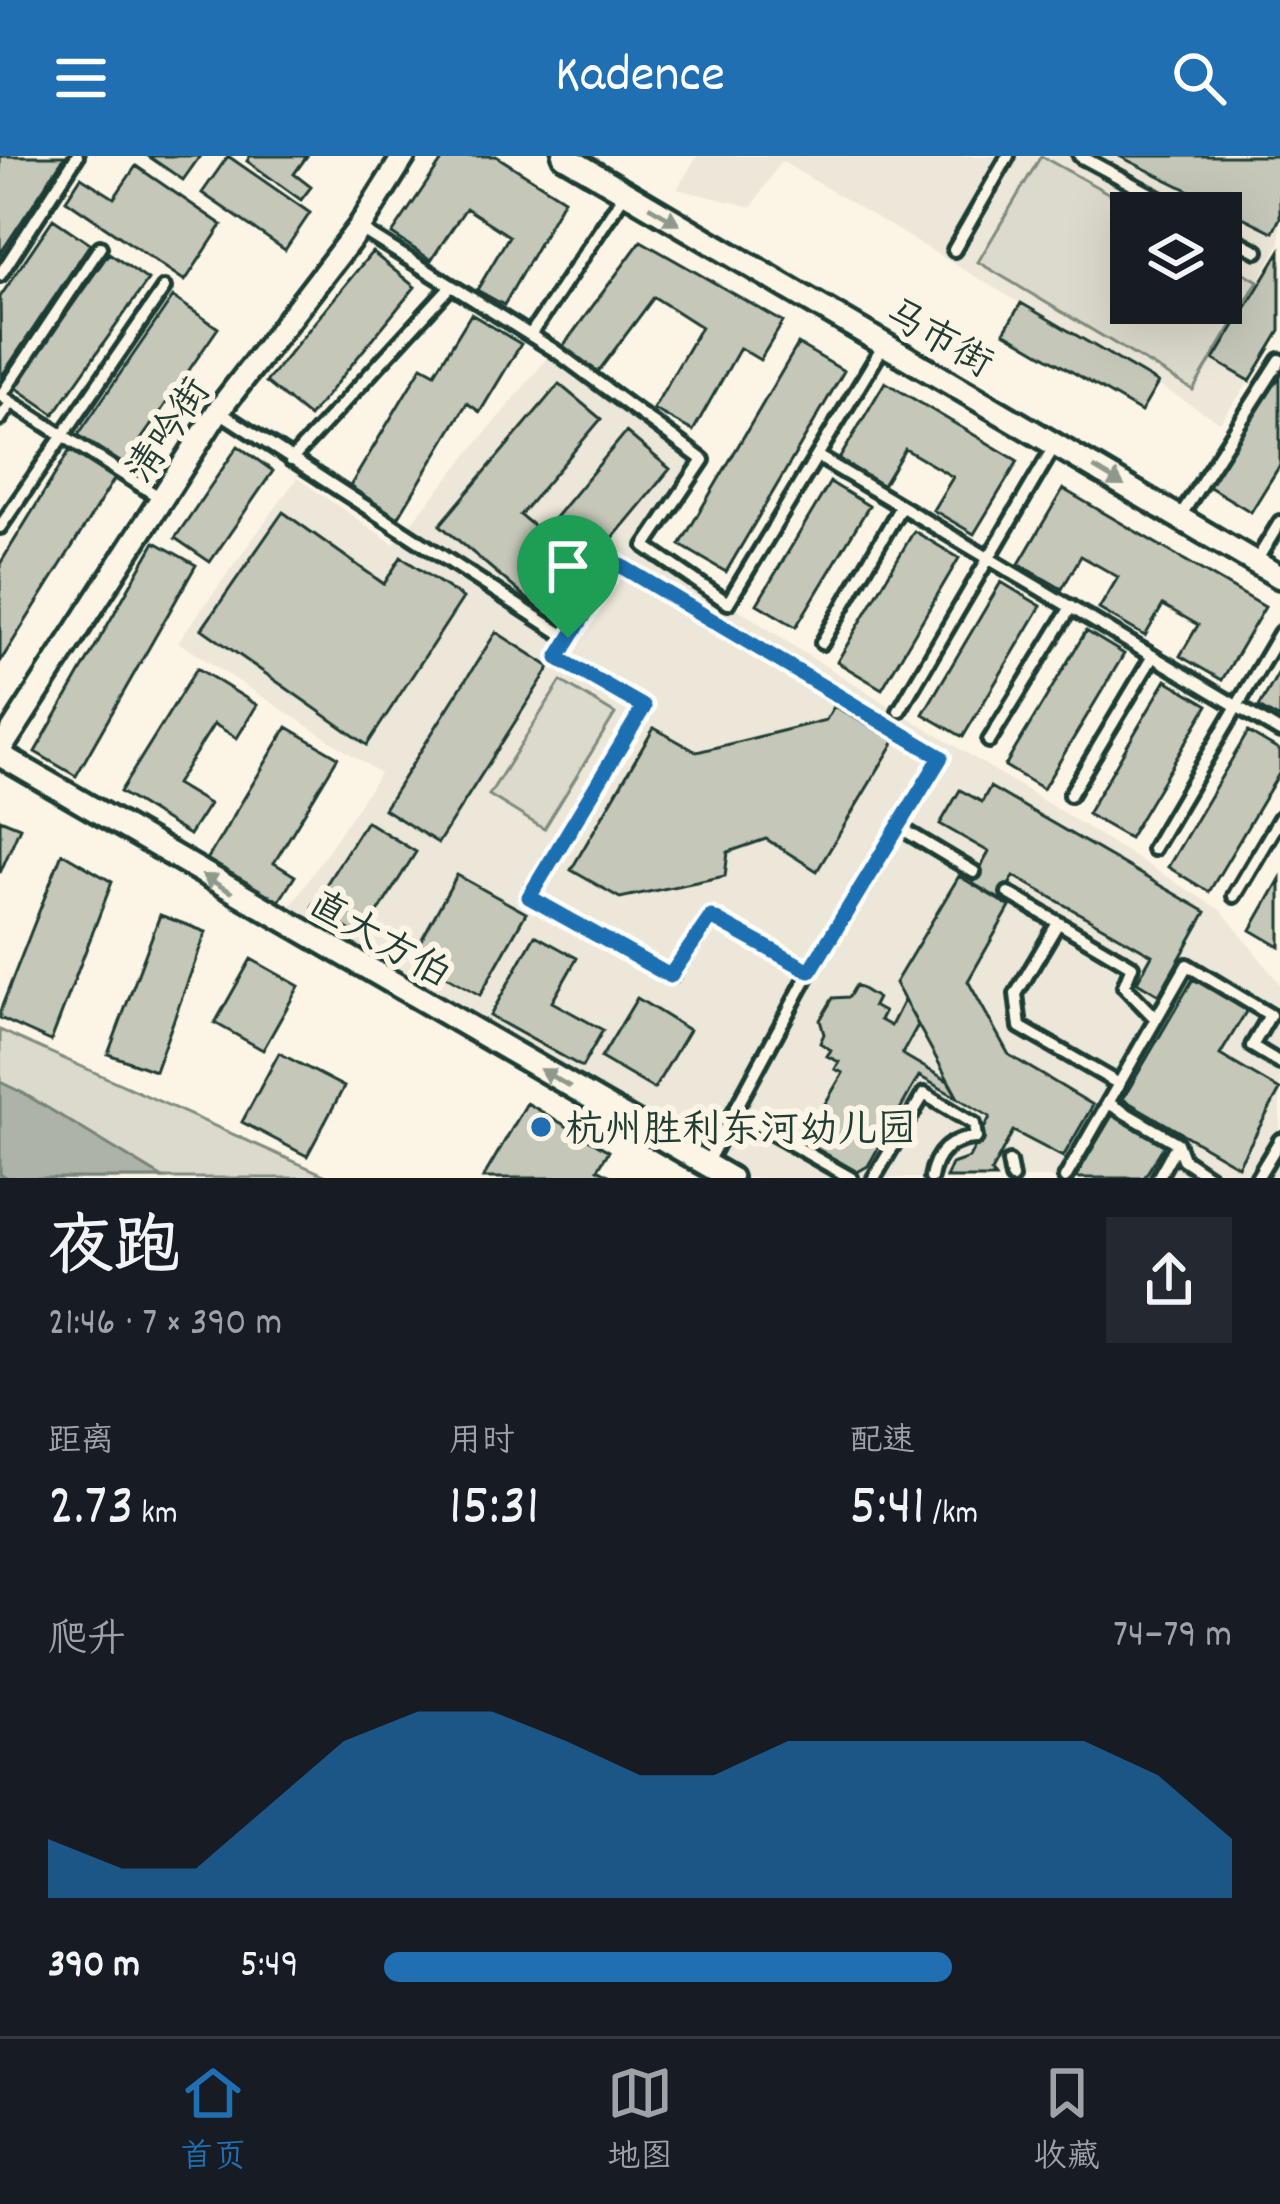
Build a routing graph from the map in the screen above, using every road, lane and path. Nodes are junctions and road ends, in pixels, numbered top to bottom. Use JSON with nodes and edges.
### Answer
{"nodes":[{"id":1,"x":77,"y":156,"type":"edge"},
{"id":2,"x":404,"y":156,"type":"edge"},
{"id":3,"x":563,"y":156,"type":"edge"},
{"id":4,"x":1008,"y":156,"type":"edge"},
{"id":5,"x":1080,"y":156,"type":"edge"},
{"id":6,"x":1147,"y":192,"type":"edge"},
{"id":7,"x":626,"y":193,"type":"junction"},
{"id":8,"x":359,"y":228,"type":"junction"},
{"id":9,"x":1242,"y":243,"type":"edge"},
{"id":10,"x":100,"y":247,"type":"dead end"},
{"id":11,"x":954,"y":250,"type":"dead end"},
{"id":12,"x":1256,"y":251,"type":"dead end"},
{"id":13,"x":0,"y":275,"type":"edge"},
{"id":14,"x":451,"y":286,"type":"junction"},
{"id":15,"x":164,"y":287,"type":"dead end"},
{"id":16,"x":530,"y":335,"type":"junction"},
{"id":17,"x":884,"y":345,"type":"junction"},
{"id":18,"x":1280,"y":360,"type":"edge"},
{"id":19,"x":4,"y":398,"type":"edge"},
{"id":20,"x":218,"y":411,"type":"junction"},
{"id":21,"x":0,"y":419,"type":"edge"},
{"id":22,"x":61,"y":434,"type":"junction"},
{"id":23,"x":1055,"y":445,"type":"junction"},
{"id":24,"x":817,"y":456,"type":"junction"},
{"id":25,"x":291,"y":460,"type":"junction"},
{"id":26,"x":162,"y":499,"type":"junction"},
{"id":27,"x":902,"y":506,"type":"junction"},
{"id":28,"x":1179,"y":518,"type":"junction"},
{"id":29,"x":1280,"y":522,"type":"edge"},
{"id":30,"x":0,"y":527,"type":"edge"},
{"id":31,"x":988,"y":558,"type":"junction"},
{"id":32,"x":1255,"y":563,"type":"junction"},
{"id":33,"x":1280,"y":578,"type":"edge"},
{"id":34,"x":1071,"y":607,"type":"junction"},
{"id":35,"x":1280,"y":633,"type":"edge"},
{"id":36,"x":568,"y":638,"type":"junction"},
{"id":37,"x":822,"y":643,"type":"dead end"},
{"id":38,"x":1153,"y":656,"type":"junction"},
{"id":39,"x":1238,"y":706,"type":"junction"},
{"id":40,"x":898,"y":711,"type":"dead end"},
{"id":41,"x":1280,"y":732,"type":"edge"},
{"id":42,"x":989,"y":741,"type":"dead end"},
{"id":43,"x":0,"y":753,"type":"edge"},
{"id":44,"x":1070,"y":795,"type":"dead end"},
{"id":45,"x":1280,"y":818,"type":"edge"},
{"id":46,"x":898,"y":827,"type":"junction"},
{"id":47,"x":1153,"y":849,"type":"dead end"},
{"id":48,"x":974,"y":872,"type":"dead end"},
{"id":49,"x":1008,"y":893,"type":"dead end"},
{"id":50,"x":1234,"y":896,"type":"dead end"},
{"id":51,"x":1058,"y":923,"type":"junction"},
{"id":52,"x":810,"y":971,"type":"junction"},
{"id":53,"x":1156,"y":1019,"type":"junction"},
{"id":54,"x":1280,"y":1063,"type":"edge"},
{"id":55,"x":1119,"y":1084,"type":"junction"},
{"id":56,"x":1108,"y":1103,"type":"junction"},
{"id":57,"x":735,"y":1112,"type":"junction"},
{"id":58,"x":1280,"y":1140,"type":"edge"},
{"id":59,"x":1177,"y":1144,"type":"junction"},
{"id":60,"x":1009,"y":1162,"type":"dead end"},
{"id":61,"x":706,"y":1165,"type":"junction"},
{"id":62,"x":730,"y":1178,"type":"edge"},
{"id":63,"x":851,"y":1178,"type":"edge"},
{"id":64,"x":874,"y":1178,"type":"edge"},
{"id":65,"x":931,"y":1178,"type":"edge"},
{"id":66,"x":1012,"y":1178,"type":"edge"},
{"id":67,"x":1065,"y":1178,"type":"edge"},
{"id":68,"x":1158,"y":1178,"type":"edge"},
{"id":69,"x":1211,"y":1178,"type":"edge"},
{"id":70,"x":1257,"y":1178,"type":"edge"}],
"edges":[{"from":1,"to":13,"type":"lane"},
{"from":2,"to":8,"type":"street","name":"清吟街"},
{"from":3,"to":7,"type":"street","name":"马市街"},
{"from":4,"to":11,"type":"lane"},
{"from":5,"to":6,"type":"lane"},
{"from":7,"to":16,"type":"lane"},
{"from":7,"to":17,"type":"street","name":"马市街","one_way":true},
{"from":8,"to":14,"type":"lane"},
{"from":8,"to":20,"type":"street","name":"清吟街"},
{"from":9,"to":12,"type":"lane"},
{"from":10,"to":19,"type":"lane"},
{"from":14,"to":16,"type":"lane"},
{"from":14,"to":25,"type":"lane"},
{"from":15,"to":22,"type":"lane"},
{"from":16,"to":24,"type":"lane"},
{"from":17,"to":23,"type":"street","name":"马市街"},
{"from":17,"to":24,"type":"lane"},
{"from":18,"to":28,"type":"lane"},
{"from":19,"to":21,"type":"lane"},
{"from":19,"to":22,"type":"lane"},
{"from":20,"to":25,"type":"lane"},
{"from":20,"to":26,"type":"street","name":"清吟街"},
{"from":22,"to":26,"type":"lane"},
{"from":22,"to":30,"type":"lane"},
{"from":23,"to":28,"type":"street","name":"马市街","one_way":true},
{"from":23,"to":31,"type":"lane"},
{"from":24,"to":27,"type":"lane"},
{"from":25,"to":36,"type":"lane"},
{"from":26,"to":43,"type":"street","name":"清吟街"},
{"from":27,"to":31,"type":"lane"},
{"from":27,"to":37,"type":"lane"},
{"from":28,"to":32,"type":"street","name":"马市街"},
{"from":29,"to":32,"type":"lane"},
{"from":31,"to":34,"type":"lane"},
{"from":31,"to":40,"type":"lane"},
{"from":32,"to":33,"type":"street","name":"马市街"},
{"from":34,"to":38,"type":"lane"},
{"from":34,"to":42,"type":"lane"},
{"from":35,"to":39,"type":"lane"},
{"from":36,"to":46,"type":"lane"},
{"from":36,"to":52,"type":"lane"},
{"from":38,"to":39,"type":"lane"},
{"from":38,"to":44,"type":"lane"},
{"from":39,"to":41,"type":"lane"},
{"from":39,"to":47,"type":"lane"},
{"from":61,"to":43,"type":"street","name":"直大方伯","one_way":true},
{"from":45,"to":50,"type":"lane"},
{"from":46,"to":48,"type":"lane"},
{"from":46,"to":52,"type":"lane"},
{"from":49,"to":51,"type":"lane"},
{"from":51,"to":53,"type":"lane"},
{"from":51,"to":55,"type":"lane"},
{"from":52,"to":57,"type":"lane"},
{"from":53,"to":54,"type":"lane"},
{"from":53,"to":55,"type":"lane"},
{"from":55,"to":56,"type":"lane"},
{"from":56,"to":59,"type":"lane"},
{"from":56,"to":67,"type":"lane"},
{"from":57,"to":61,"type":"lane"},
{"from":57,"to":63,"type":"lane"},
{"from":58,"to":70,"type":"lane"},
{"from":59,"to":68,"type":"lane"},
{"from":59,"to":69,"type":"lane"},
{"from":60,"to":66,"type":"lane"},
{"from":61,"to":62,"type":"street","name":"直大方伯"},
{"from":64,"to":65,"type":"lane"}]}
